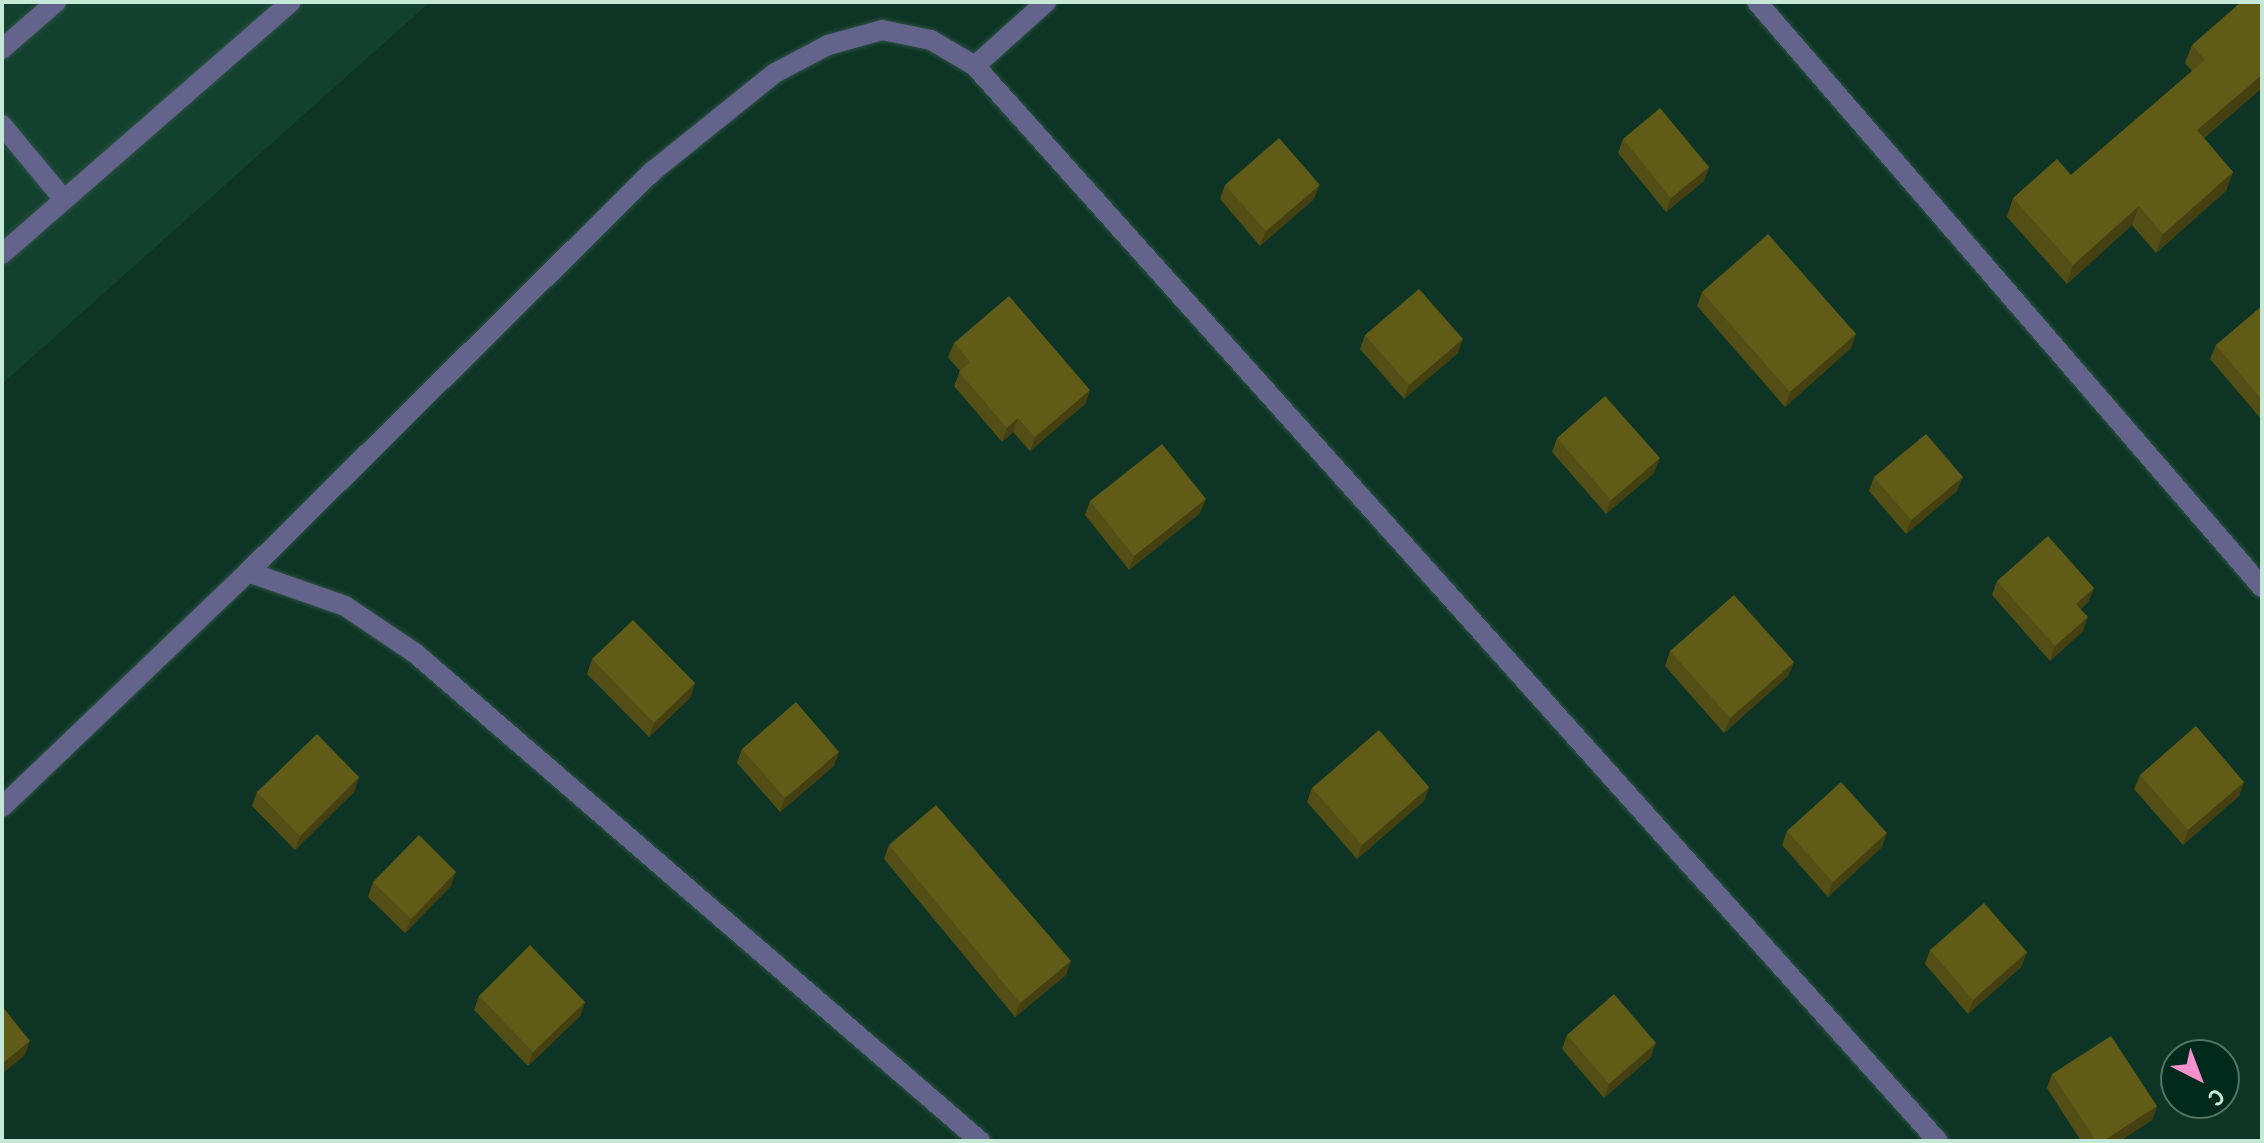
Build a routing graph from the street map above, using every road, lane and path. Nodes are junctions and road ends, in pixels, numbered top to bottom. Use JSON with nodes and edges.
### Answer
{"nodes":[{"id":1,"x":56,"y":2,"type":"edge"},
{"id":2,"x":291,"y":2,"type":"edge"},
{"id":3,"x":1046,"y":2,"type":"edge"},
{"id":4,"x":1757,"y":2,"type":"edge"},
{"id":5,"x":2,"y":49,"type":"edge"},
{"id":6,"x":975,"y":66,"type":"junction"},
{"id":7,"x":2,"y":125,"type":"edge"},
{"id":8,"x":64,"y":200,"type":"junction"},
{"id":9,"x":2,"y":254,"type":"edge"},
{"id":10,"x":248,"y":572,"type":"junction"},
{"id":11,"x":2262,"y":587,"type":"edge"},
{"id":12,"x":2,"y":807,"type":"edge"},
{"id":13,"x":980,"y":1141,"type":"edge"},
{"id":14,"x":1938,"y":1141,"type":"edge"}],
"edges":[{"from":1,"to":5,"type":"street"},
{"from":2,"to":8,"type":"street"},
{"from":3,"to":6,"type":"street"},
{"from":4,"to":11,"type":"street"},
{"from":6,"to":10,"type":"street"},
{"from":6,"to":14,"type":"street"},
{"from":7,"to":8,"type":"street"},
{"from":8,"to":9,"type":"street"},
{"from":10,"to":12,"type":"street"},
{"from":10,"to":13,"type":"street"}]}
